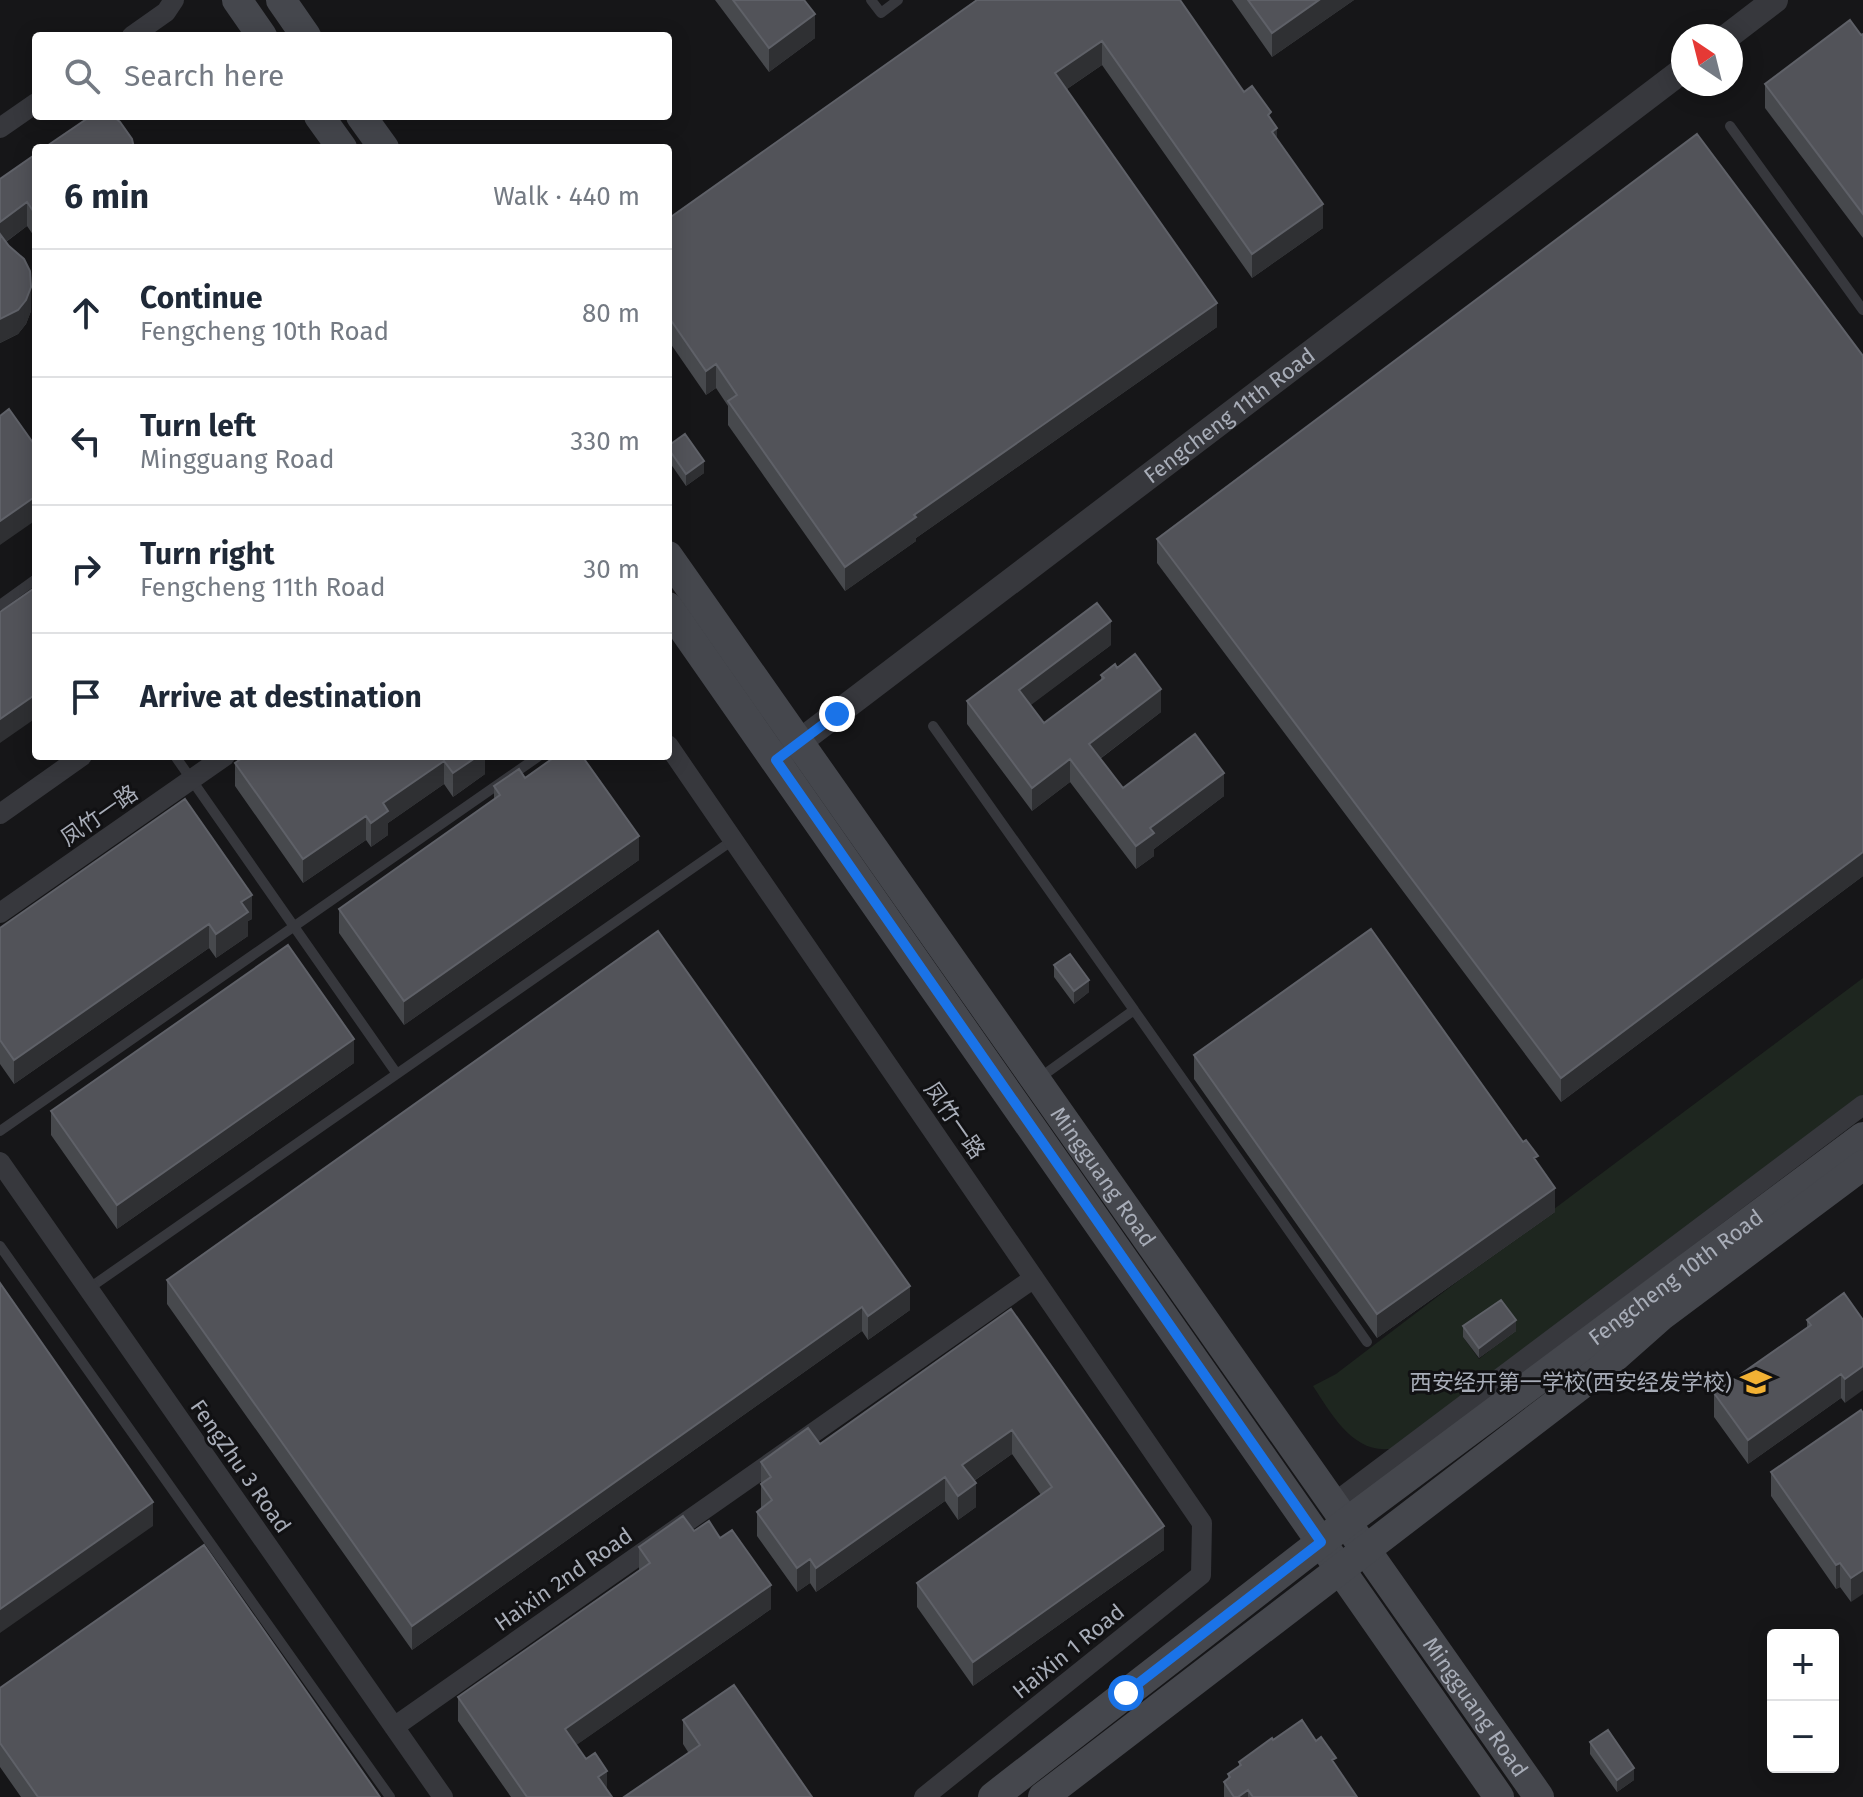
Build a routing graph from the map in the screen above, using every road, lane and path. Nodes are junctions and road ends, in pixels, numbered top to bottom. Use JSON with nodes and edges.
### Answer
{"nodes":[{"id":1,"x":174,"y":0,"type":"edge"},
{"id":2,"x":237,"y":0,"type":"edge"},
{"id":3,"x":281,"y":0,"type":"edge"},
{"id":4,"x":871,"y":0,"type":"edge"},
{"id":5,"x":898,"y":0,"type":"edge"},
{"id":6,"x":1775,"y":0,"type":"edge"},
{"id":7,"x":1743,"y":25,"type":"edge"},
{"id":8,"x":138,"y":32,"type":"edge"},
{"id":9,"x":259,"y":32,"type":"edge"},
{"id":10,"x":303,"y":32,"type":"edge"},
{"id":11,"x":1671,"y":79,"type":"edge"},
{"id":12,"x":32,"y":106,"type":"edge"},
{"id":13,"x":322,"y":120,"type":"edge"},
{"id":14,"x":364,"y":120,"type":"edge"},
{"id":15,"x":1730,"y":126,"type":"dead end"},
{"id":16,"x":0,"y":128,"type":"edge"},
{"id":17,"x":339,"y":144,"type":"edge"},
{"id":18,"x":381,"y":144,"type":"edge"},
{"id":19,"x":1863,"y":310,"type":"edge"},
{"id":20,"x":672,"y":563,"type":"edge"},
{"id":21,"x":32,"y":582,"type":"edge"},
{"id":22,"x":0,"y":605,"type":"edge"},
{"id":23,"x":672,"y":612,"type":"edge"},
{"id":24,"x":933,"y":726,"type":"dead end"},
{"id":25,"x":672,"y":751,"type":"edge"},
{"id":26,"x":788,"y":752,"type":"junction"},
{"id":27,"x":76,"y":760,"type":"edge"},
{"id":28,"x":178,"y":760,"type":"edge"},
{"id":29,"x":219,"y":760,"type":"edge"},
{"id":30,"x":533,"y":760,"type":"edge"},
{"id":31,"x":191,"y":779,"type":"junction"},
{"id":32,"x":0,"y":814,"type":"edge"},
{"id":33,"x":733,"y":840,"type":"junction"},
{"id":34,"x":0,"y":913,"type":"edge"},
{"id":35,"x":293,"y":925,"type":"junction"},
{"id":36,"x":1134,"y":1010,"type":"junction"},
{"id":37,"x":397,"y":1074,"type":"junction"},
{"id":38,"x":1036,"y":1080,"type":"junction"},
{"id":39,"x":1863,"y":1105,"type":"edge"},
{"id":40,"x":0,"y":1131,"type":"edge"},
{"id":41,"x":1863,"y":1137,"type":"edge"},
{"id":42,"x":0,"y":1162,"type":"edge"},
{"id":43,"x":1863,"y":1165,"type":"edge"},
{"id":44,"x":0,"y":1246,"type":"edge"},
{"id":45,"x":1034,"y":1278,"type":"junction"},
{"id":46,"x":88,"y":1289,"type":"junction"},
{"id":47,"x":1367,"y":1342,"type":"dead end"},
{"id":48,"x":1341,"y":1513,"type":"junction"},
{"id":49,"x":1202,"y":1523,"type":"joint"},
{"id":50,"x":1321,"y":1542,"type":"junction"},
{"id":51,"x":211,"y":1543,"type":"junction"},
{"id":52,"x":1366,"y":1550,"type":"junction"},
{"id":53,"x":198,"y":1552,"type":"edge"},
{"id":54,"x":1341,"y":1570,"type":"junction"},
{"id":55,"x":394,"y":1727,"type":"junction"},
{"id":56,"x":390,"y":1797,"type":"edge"},
{"id":57,"x":443,"y":1797,"type":"edge"},
{"id":58,"x":924,"y":1797,"type":"edge"},
{"id":59,"x":993,"y":1797,"type":"edge"},
{"id":60,"x":1043,"y":1797,"type":"edge"},
{"id":61,"x":1499,"y":1797,"type":"edge"},
{"id":62,"x":1539,"y":1797,"type":"edge"}],
"edges":[{"from":1,"to":8,"type":"street"},
{"from":2,"to":9,"type":"main road"},
{"from":3,"to":10,"type":"main road"},
{"from":4,"to":5,"type":"lane"},
{"from":6,"to":7,"type":"street"},
{"from":11,"to":26,"type":"street","name":"Fengcheng 11th Road"},
{"from":12,"to":16,"type":"street"},
{"from":13,"to":17,"type":"main road"},
{"from":14,"to":18,"type":"main road"},
{"from":15,"to":19,"type":"lane"},
{"from":20,"to":26,"type":"main road","name":"Mingguang Road"},
{"from":21,"to":22,"type":"lane"},
{"from":23,"to":26,"type":"main road","name":"Mingguang Road"},
{"from":24,"to":36,"type":"lane"},
{"from":25,"to":33,"type":"street","name":"凤竹一路"},
{"from":26,"to":38,"type":"main road","name":"Mingguang Road"},
{"from":26,"to":50,"type":"main road","name":"Mingguang Road"},
{"from":27,"to":32,"type":"street"},
{"from":28,"to":31,"type":"lane"},
{"from":29,"to":31,"type":"street","name":"凤竹一路"},
{"from":30,"to":35,"type":"lane"},
{"from":31,"to":34,"type":"street","name":"凤竹一路"},
{"from":31,"to":35,"type":"lane"},
{"from":33,"to":37,"type":"lane"},
{"from":33,"to":45,"type":"street","name":"凤竹一路"},
{"from":35,"to":37,"type":"lane"},
{"from":35,"to":40,"type":"lane"},
{"from":36,"to":38,"type":"lane"},
{"from":36,"to":47,"type":"lane"},
{"from":37,"to":46,"type":"lane"},
{"from":38,"to":48,"type":"main road","name":"Mingguang Road"},
{"from":39,"to":48,"type":"street"},
{"from":41,"to":48,"type":"main road","name":"Fengcheng 10th Road"},
{"from":42,"to":46,"type":"street","name":"FengZhu 3 Road"},
{"from":43,"to":52,"type":"main road","name":"Fengcheng 10th Road"},
{"from":44,"to":51,"type":"lane"},
{"from":45,"to":49,"type":"street","name":"凤竹一路"},
{"from":45,"to":55,"type":"street","name":"Haixin 2nd Road"},
{"from":46,"to":55,"type":"street","name":"FengZhu 3 Road"},
{"from":48,"to":50,"type":"main road","name":"Fengcheng 10th Road"},
{"from":48,"to":52,"type":"main road","name":"Mingguang Road"},
{"from":49,"to":58,"type":"street","name":"HaiXin 1 Road"},
{"from":50,"to":54,"type":"main road","name":"Mingguang Road"},
{"from":50,"to":59,"type":"main road","name":"Fengcheng 10th Road"},
{"from":51,"to":53,"type":"lane"},
{"from":51,"to":56,"type":"lane"},
{"from":52,"to":54,"type":"main road","name":"Fengcheng 10th Road"},
{"from":52,"to":62,"type":"main road","name":"Mingguang Road"},
{"from":54,"to":60,"type":"main road","name":"Fengcheng 10th Road"},
{"from":54,"to":61,"type":"main road","name":"Mingguang Road"},
{"from":55,"to":57,"type":"street","name":"FengZhu 3 Road"}]}
